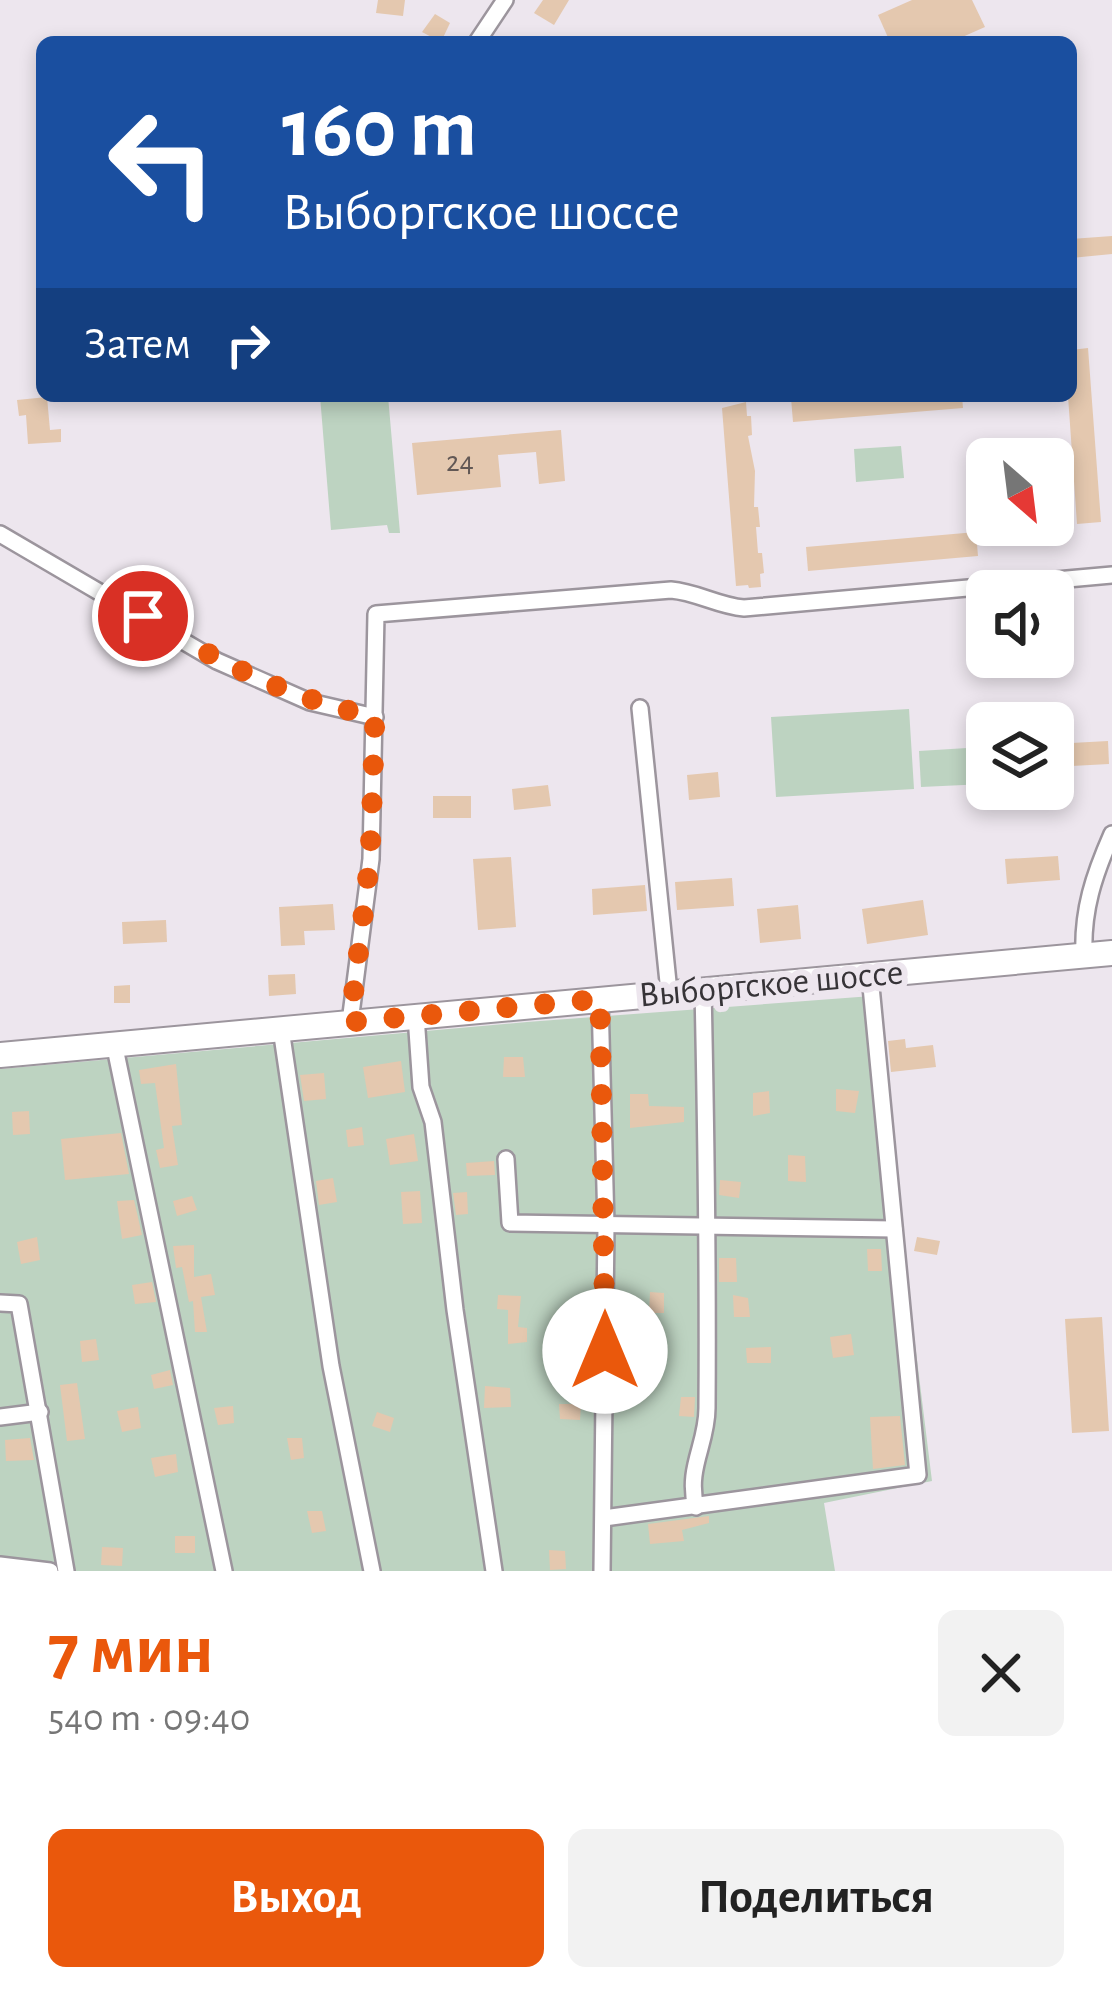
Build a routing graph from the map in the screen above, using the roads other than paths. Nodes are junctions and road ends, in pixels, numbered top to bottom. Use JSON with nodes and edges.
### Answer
{"nodes":[{"id":1,"x":506,"y":0,"type":"edge"},
{"id":2,"x":481,"y":36,"type":"edge"},
{"id":3,"x":0,"y":534,"type":"edge"},
{"id":4,"x":1112,"y":575,"type":"edge"},
{"id":5,"x":640,"y":707,"type":"dead end"},
{"id":6,"x":375,"y":717,"type":"junction"},
{"id":7,"x":1112,"y":834,"type":"edge"},
{"id":8,"x":1112,"y":953,"type":"edge"},
{"id":9,"x":1084,"y":956,"type":"junction"},
{"id":10,"x":870,"y":976,"type":"junction"},
{"id":11,"x":703,"y":989,"type":"junction"},
{"id":12,"x":669,"y":992,"type":"junction"},
{"id":13,"x":600,"y":999,"type":"junction"},
{"id":14,"x":416,"y":1016,"type":"junction"},
{"id":15,"x":350,"y":1022,"type":"junction"},
{"id":16,"x":281,"y":1029,"type":"junction"},
{"id":17,"x":114,"y":1043,"type":"junction"},
{"id":18,"x":0,"y":1055,"type":"edge"},
{"id":19,"x":506,"y":1159,"type":"dead end"},
{"id":20,"x":606,"y":1225,"type":"junction"},
{"id":21,"x":709,"y":1225,"type":"junction"},
{"id":22,"x":894,"y":1229,"type":"junction"},
{"id":23,"x":0,"y":1304,"type":"edge"},
{"id":24,"x":40,"y":1412,"type":"junction"},
{"id":25,"x":0,"y":1417,"type":"edge"},
{"id":26,"x":696,"y":1507,"type":"junction"},
{"id":27,"x":604,"y":1518,"type":"junction"},
{"id":28,"x":0,"y":1565,"type":"edge"},
{"id":29,"x":50,"y":1571,"type":"edge"},
{"id":30,"x":66,"y":1571,"type":"edge"},
{"id":31,"x":224,"y":1571,"type":"edge"},
{"id":32,"x":372,"y":1571,"type":"edge"},
{"id":33,"x":494,"y":1571,"type":"edge"},
{"id":34,"x":602,"y":1571,"type":"edge"}],
"edges":[{"from":1,"to":2,"type":"street"},
{"from":3,"to":6,"type":"street"},
{"from":4,"to":6,"type":"street"},
{"from":5,"to":12,"type":"street"},
{"from":6,"to":15,"type":"street"},
{"from":7,"to":9,"type":"street"},
{"from":8,"to":9,"type":"main road","name":"Выборгское шоссе"},
{"from":9,"to":10,"type":"main road","name":"Выборгское шоссе"},
{"from":10,"to":11,"type":"main road","name":"Выборгское шоссе"},
{"from":10,"to":22,"type":"street"},
{"from":11,"to":12,"type":"main road","name":"Выборгское шоссе"},
{"from":11,"to":21,"type":"street"},
{"from":12,"to":13,"type":"main road","name":"Выборгское шоссе"},
{"from":13,"to":14,"type":"main road","name":"Выборгское шоссе"},
{"from":13,"to":20,"type":"street"},
{"from":14,"to":15,"type":"main road","name":"Выборгское шоссе"},
{"from":14,"to":33,"type":"street"},
{"from":15,"to":16,"type":"main road","name":"Выборгское шоссе"},
{"from":16,"to":17,"type":"main road","name":"Выборгское шоссе"},
{"from":16,"to":32,"type":"street"},
{"from":17,"to":18,"type":"main road","name":"Выборгское шоссе"},
{"from":17,"to":31,"type":"street"},
{"from":19,"to":20,"type":"street"},
{"from":20,"to":21,"type":"street"},
{"from":20,"to":27,"type":"street"},
{"from":21,"to":22,"type":"street"},
{"from":21,"to":26,"type":"street"},
{"from":22,"to":26,"type":"street"},
{"from":23,"to":24,"type":"street"},
{"from":24,"to":25,"type":"street"},
{"from":24,"to":30,"type":"street"},
{"from":26,"to":27,"type":"street"},
{"from":27,"to":34,"type":"street"},
{"from":28,"to":29,"type":"street"}]}
